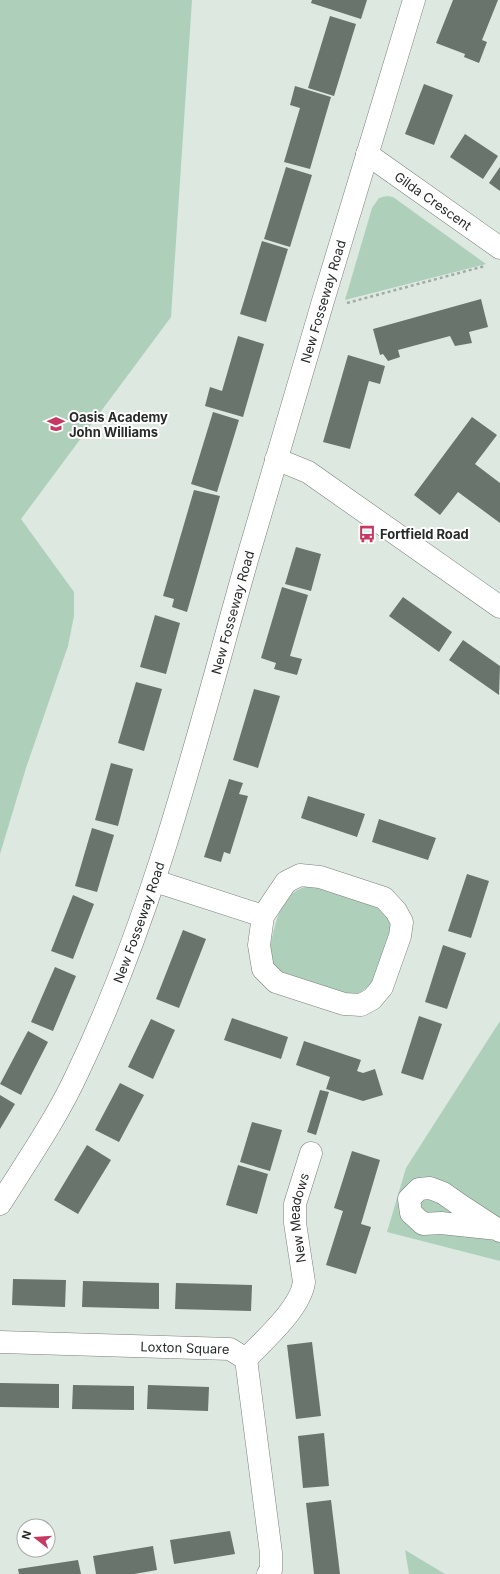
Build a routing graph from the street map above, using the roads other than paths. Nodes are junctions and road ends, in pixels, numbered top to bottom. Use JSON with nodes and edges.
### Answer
{"nodes":[{"id":1,"x":414,"y":0,"type":"edge"},
{"id":2,"x":367,"y":154,"type":"junction"},
{"id":3,"x":496,"y":256,"type":"edge"},
{"id":4,"x":276,"y":459,"type":"junction"},
{"id":5,"x":500,"y":607,"type":"edge"},
{"id":6,"x":155,"y":881,"type":"junction"},
{"id":7,"x":263,"y":916,"type":"junction"},
{"id":8,"x":311,"y":1154,"type":"dead end"},
{"id":9,"x":0,"y":1204,"type":"edge"},
{"id":10,"x":0,"y":1342,"type":"edge"},
{"id":11,"x":246,"y":1359,"type":"junction"},
{"id":12,"x":268,"y":1574,"type":"edge"}],
"edges":[{"from":1,"to":2,"type":"street","name":"New Fosseway Road"},
{"from":2,"to":3,"type":"street","name":"Gilda Crescent"},
{"from":2,"to":4,"type":"street","name":"New Fosseway Road"},
{"from":4,"to":5,"type":"street"},
{"from":4,"to":6,"type":"street","name":"New Fosseway Road"},
{"from":6,"to":7,"type":"street"},
{"from":6,"to":9,"type":"street","name":"New Fosseway Road"},
{"from":7,"to":7,"type":"street"},
{"from":8,"to":11,"type":"street","name":"New Meadows"},
{"from":10,"to":11,"type":"street","name":"Loxton Square"},
{"from":11,"to":12,"type":"street","name":"Loxton Square"}]}
